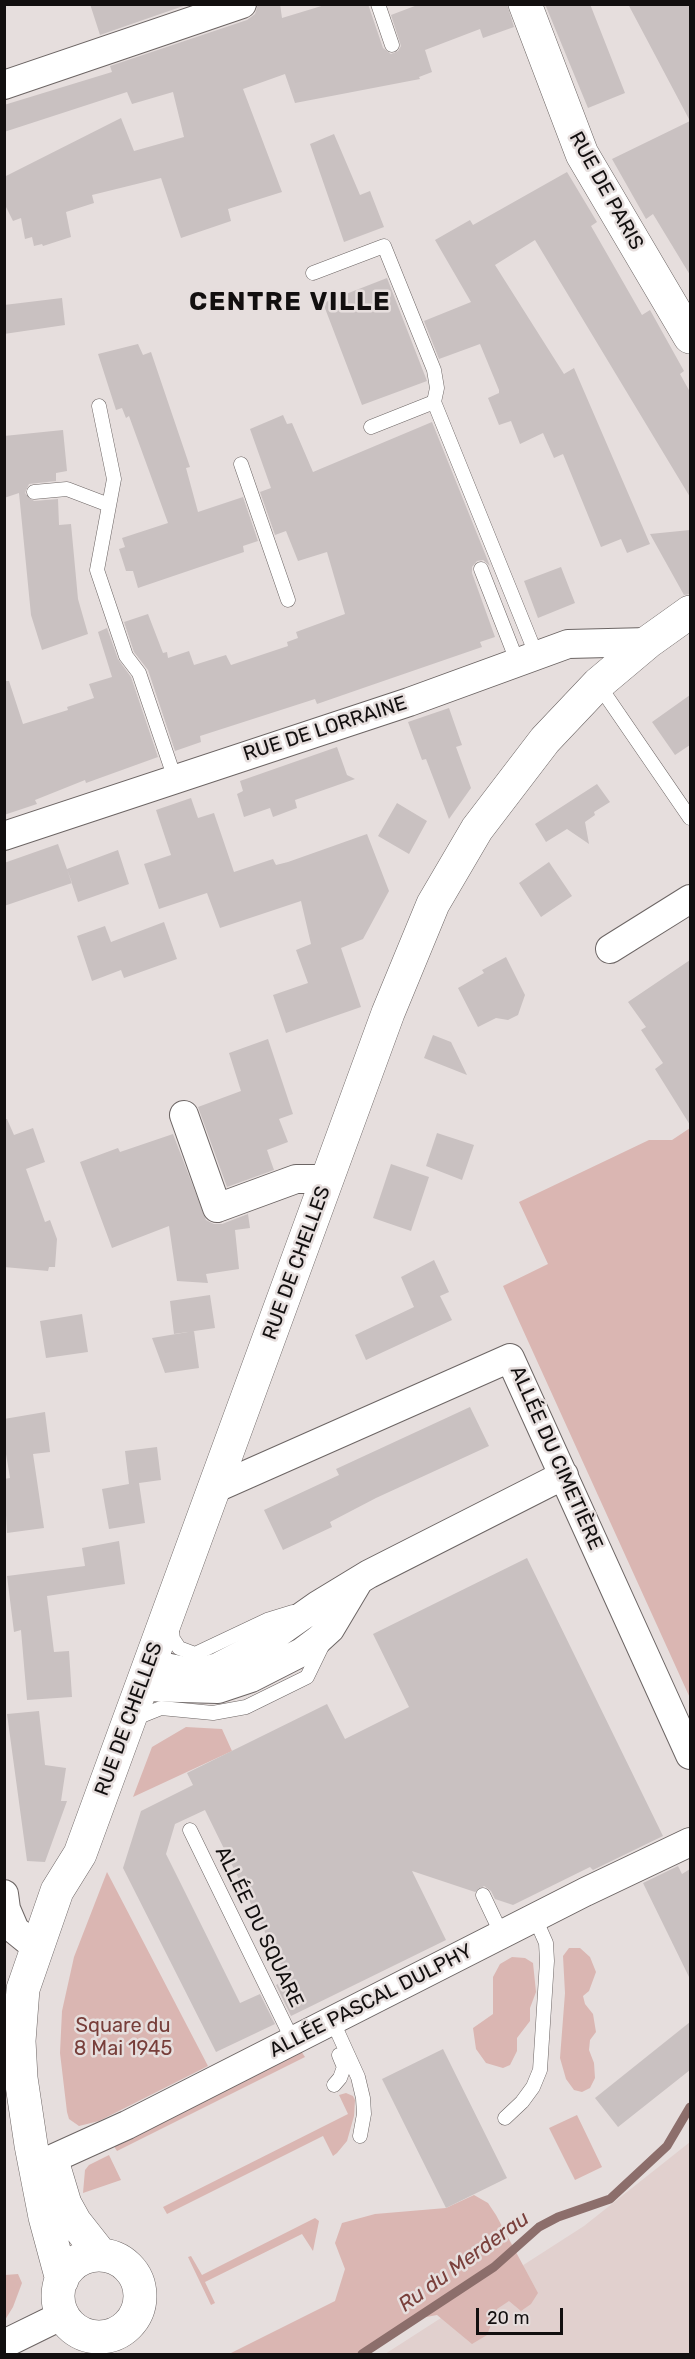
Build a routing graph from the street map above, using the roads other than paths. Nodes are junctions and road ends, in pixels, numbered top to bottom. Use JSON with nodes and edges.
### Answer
{"nodes":[{"id":1,"x":242,"y":4,"type":"edge"},
{"id":2,"x":378,"y":4,"type":"edge"},
{"id":3,"x":525,"y":4,"type":"edge"},
{"id":4,"x":392,"y":45,"type":"dead end"},
{"id":5,"x":4,"y":85,"type":"edge"},
{"id":6,"x":313,"y":273,"type":"dead end"},
{"id":7,"x":690,"y":337,"type":"edge"},
{"id":8,"x":434,"y":402,"type":"junction"},
{"id":9,"x":99,"y":406,"type":"dead end"},
{"id":10,"x":371,"y":427,"type":"dead end"},
{"id":11,"x":241,"y":464,"type":"dead end"},
{"id":12,"x":34,"y":492,"type":"dead end"},
{"id":13,"x":109,"y":505,"type":"junction"},
{"id":14,"x":481,"y":569,"type":"dead end"},
{"id":15,"x":288,"y":600,"type":"dead end"},
{"id":16,"x":690,"y":612,"type":"edge"},
{"id":17,"x":648,"y":642,"type":"junction"},
{"id":18,"x":527,"y":658,"type":"junction"},
{"id":19,"x":598,"y":684,"type":"junction"},
{"id":20,"x":175,"y":778,"type":"junction"},
{"id":21,"x":690,"y":818,"type":"edge"},
{"id":22,"x":4,"y":836,"type":"edge"},
{"id":23,"x":690,"y":899,"type":"edge"},
{"id":24,"x":610,"y":949,"type":"dead end"},
{"id":25,"x":183,"y":1114,"type":"dead end"},
{"id":26,"x":328,"y":1179,"type":"junction"},
{"id":27,"x":564,"y":1475,"type":"junction"},
{"id":28,"x":214,"y":1489,"type":"junction"},
{"id":29,"x":169,"y":1610,"type":"junction"},
{"id":30,"x":324,"y":1617,"type":"junction"},
{"id":31,"x":146,"y":1675,"type":"junction"},
{"id":32,"x":129,"y":1721,"type":"junction"},
{"id":33,"x":690,"y":1755,"type":"edge"},
{"id":34,"x":190,"y":1830,"type":"dead end"},
{"id":35,"x":690,"y":1842,"type":"edge"},
{"id":36,"x":80,"y":1854,"type":"junction"},
{"id":37,"x":4,"y":1894,"type":"edge"},
{"id":38,"x":483,"y":1895,"type":"dead end"},
{"id":39,"x":536,"y":1918,"type":"junction"},
{"id":40,"x":502,"y":1935,"type":"junction"},
{"id":41,"x":36,"y":1947,"type":"junction"},
{"id":42,"x":14,"y":1992,"type":"edge"},
{"id":43,"x":329,"y":2024,"type":"junction"},
{"id":44,"x":293,"y":2041,"type":"junction"},
{"id":45,"x":334,"y":2085,"type":"dead end"},
{"id":46,"x":505,"y":2118,"type":"dead end"},
{"id":47,"x":360,"y":2136,"type":"dead end"},
{"id":48,"x":52,"y":2159,"type":"junction"},
{"id":49,"x":101,"y":2255,"type":"junction"},
{"id":50,"x":62,"y":2280,"type":"junction"},
{"id":51,"x":82,"y":2335,"type":"edge"},
{"id":52,"x":128,"y":2340,"type":"edge"},
{"id":53,"x":4,"y":2344,"type":"edge"}],
"edges":[{"from":1,"to":5,"type":"street"},
{"from":2,"to":4,"type":"lane"},
{"from":3,"to":7,"type":"main road","name":"RUE DE PARIS"},
{"from":6,"to":8,"type":"lane"},
{"from":8,"to":10,"type":"lane"},
{"from":8,"to":18,"type":"lane"},
{"from":9,"to":13,"type":"lane"},
{"from":11,"to":15,"type":"lane"},
{"from":12,"to":13,"type":"lane"},
{"from":13,"to":20,"type":"lane"},
{"from":14,"to":18,"type":"lane"},
{"from":16,"to":17,"type":"main road","name":"RUE DE CHELLES"},
{"from":17,"to":18,"type":"street","name":"RUE DE LORRAINE"},
{"from":17,"to":19,"type":"main road","name":"RUE DE CHELLES"},
{"from":18,"to":20,"type":"street","name":"RUE DE LORRAINE"},
{"from":19,"to":21,"type":"lane"},
{"from":19,"to":26,"type":"main road","name":"RUE DE CHELLES"},
{"from":20,"to":22,"type":"street","name":"RUE DE LORRAINE"},
{"from":23,"to":24,"type":"street"},
{"from":25,"to":26,"type":"street"},
{"from":26,"to":28,"type":"main road","name":"RUE DE CHELLES"},
{"from":27,"to":28,"type":"street","name":"ALLÉE DU CIMETIÈRE"},
{"from":27,"to":30,"type":"street"},
{"from":27,"to":33,"type":"street","name":"ALLÉE DU CIMETIÈRE"},
{"from":28,"to":29,"type":"main road","name":"RUE DE CHELLES"},
{"from":29,"to":30,"type":"lane"},
{"from":29,"to":31,"type":"main road","name":"RUE DE CHELLES"},
{"from":30,"to":31,"type":"street"},
{"from":30,"to":32,"type":"lane"},
{"from":31,"to":32,"type":"main road","name":"RUE DE CHELLES"},
{"from":32,"to":36,"type":"main road","name":"RUE DE CHELLES"},
{"from":34,"to":44,"type":"lane","name":"ALLÉE DU SQUARE"},
{"from":35,"to":39,"type":"street","name":"ALLÉE PASCAL DULPHY"},
{"from":36,"to":41,"type":"main road","name":"RUE DE CHELLES"},
{"from":36,"to":48,"type":"main road"},
{"from":37,"to":41,"type":"street"},
{"from":38,"to":40,"type":"lane"},
{"from":39,"to":40,"type":"street","name":"ALLÉE PASCAL DULPHY"},
{"from":39,"to":46,"type":"lane"},
{"from":40,"to":43,"type":"street","name":"ALLÉE PASCAL DULPHY"},
{"from":41,"to":42,"type":"main road","name":"RUE DE CHELLES"},
{"from":42,"to":50,"type":"main road","name":"RUE DE CHELLES"},
{"from":43,"to":44,"type":"street","name":"ALLÉE PASCAL DULPHY"},
{"from":43,"to":45,"type":"lane"},
{"from":43,"to":47,"type":"lane"},
{"from":44,"to":48,"type":"street","name":"ALLÉE PASCAL DULPHY"},
{"from":48,"to":49,"type":"main road"},
{"from":49,"to":50,"type":"main road"},
{"from":49,"to":52,"type":"main road"},
{"from":50,"to":51,"type":"main road"},
{"from":51,"to":52,"type":"main road"},
{"from":51,"to":53,"type":"street"}]}
